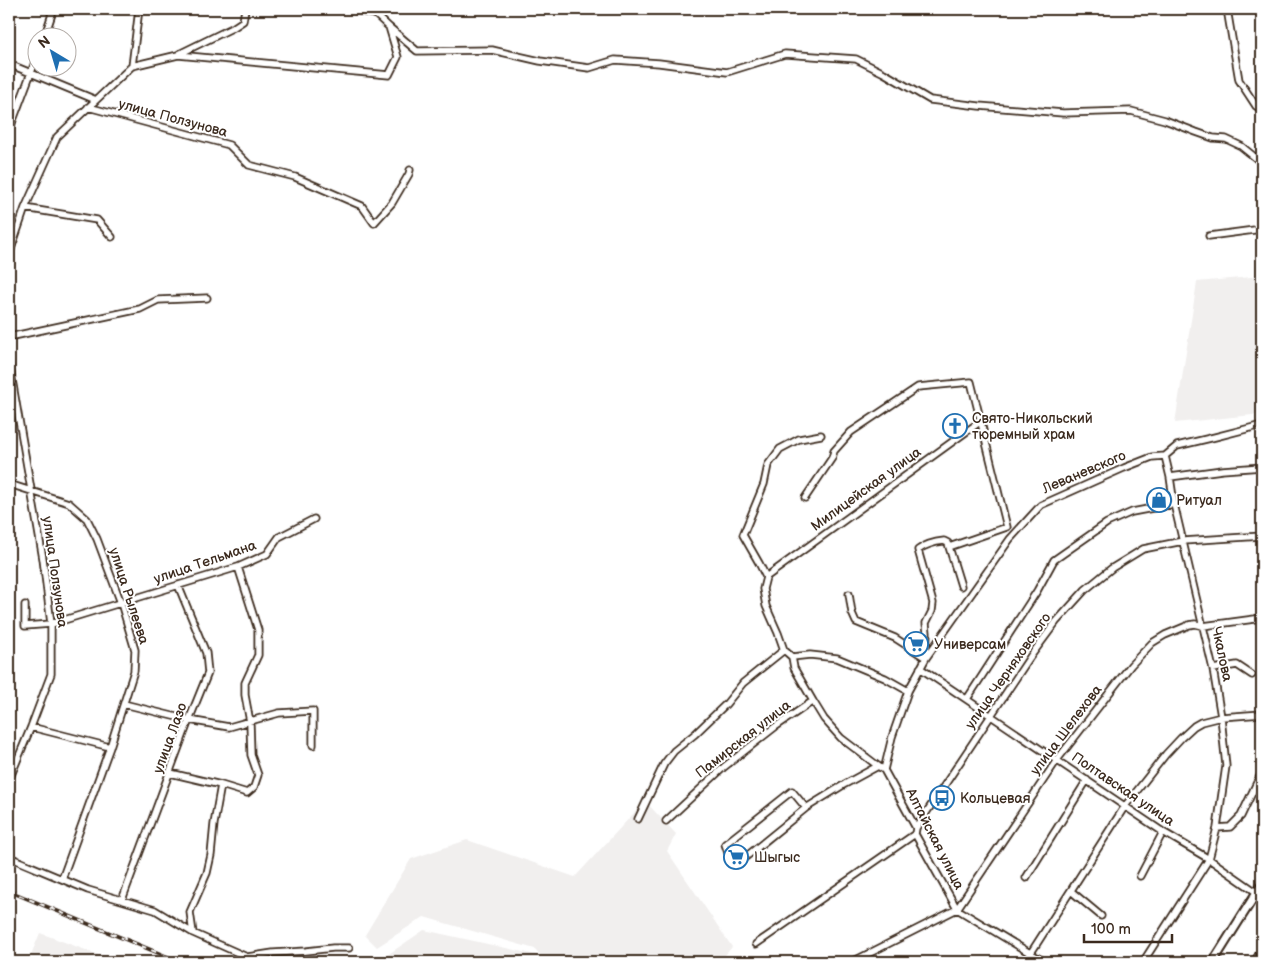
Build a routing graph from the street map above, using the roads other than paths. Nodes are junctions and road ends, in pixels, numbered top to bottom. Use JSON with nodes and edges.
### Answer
{"nodes":[{"id":1,"x":139,"y":9,"type":"edge"},
{"id":2,"x":245,"y":9,"type":"edge"},
{"id":3,"x":350,"y":9,"type":"edge"},
{"id":4,"x":1227,"y":9,"type":"edge"},
{"id":5,"x":51,"y":11,"type":"edge"},
{"id":6,"x":389,"y":27,"type":"junction"},
{"id":7,"x":47,"y":28,"type":"edge"},
{"id":8,"x":178,"y":55,"type":"junction"},
{"id":9,"x":9,"y":64,"type":"edge"},
{"id":10,"x":132,"y":66,"type":"junction"},
{"id":11,"x":28,"y":71,"type":"edge"},
{"id":12,"x":29,"y":78,"type":"edge"},
{"id":13,"x":45,"y":78,"type":"edge"},
{"id":14,"x":96,"y":100,"type":"junction"},
{"id":15,"x":88,"y":107,"type":"junction"},
{"id":16,"x":1262,"y":110,"type":"edge"},
{"id":17,"x":9,"y":131,"type":"edge"},
{"id":18,"x":1262,"y":163,"type":"edge"},
{"id":19,"x":410,"y":170,"type":"dead end"},
{"id":20,"x":25,"y":208,"type":"junction"},
{"id":21,"x":1262,"y":229,"type":"edge"},
{"id":22,"x":1210,"y":236,"type":"dead end"},
{"id":23,"x":112,"y":237,"type":"dead end"},
{"id":24,"x":9,"y":254,"type":"edge"},
{"id":25,"x":207,"y":298,"type":"dead end"},
{"id":26,"x":9,"y":337,"type":"edge"},
{"id":27,"x":9,"y":362,"type":"edge"},
{"id":28,"x":971,"y":382,"type":"joint"},
{"id":29,"x":981,"y":421,"type":"junction"},
{"id":30,"x":1262,"y":425,"type":"edge"},
{"id":31,"x":822,"y":436,"type":"dead end"},
{"id":32,"x":1165,"y":456,"type":"junction"},
{"id":33,"x":1262,"y":467,"type":"edge"},
{"id":34,"x":1170,"y":477,"type":"junction"},
{"id":35,"x":9,"y":484,"type":"edge"},
{"id":36,"x":31,"y":492,"type":"junction"},
{"id":37,"x":805,"y":498,"type":"dead end"},
{"id":38,"x":1174,"y":504,"type":"junction"},
{"id":39,"x":314,"y":519,"type":"dead end"},
{"id":40,"x":1262,"y":536,"type":"edge"},
{"id":41,"x":1183,"y":541,"type":"junction"},
{"id":42,"x":949,"y":547,"type":"junction"},
{"id":43,"x":238,"y":567,"type":"junction"},
{"id":44,"x":766,"y":578,"type":"junction"},
{"id":45,"x":178,"y":585,"type":"junction"},
{"id":46,"x":961,"y":586,"type":"dead end"},
{"id":47,"x":849,"y":594,"type":"dead end"},
{"id":48,"x":121,"y":603,"type":"junction"},
{"id":49,"x":25,"y":605,"type":"dead end"},
{"id":50,"x":1262,"y":618,"type":"edge"},
{"id":51,"x":51,"y":624,"type":"junction"},
{"id":52,"x":1203,"y":626,"type":"junction"},
{"id":53,"x":784,"y":650,"type":"junction"},
{"id":54,"x":792,"y":657,"type":"junction"},
{"id":55,"x":926,"y":658,"type":"junction"},
{"id":56,"x":920,"y":668,"type":"junction"},
{"id":57,"x":1213,"y":669,"type":"junction"},
{"id":58,"x":1252,"y":675,"type":"dead end"},
{"id":59,"x":908,"y":691,"type":"junction"},
{"id":60,"x":967,"y":699,"type":"junction"},
{"id":61,"x":813,"y":700,"type":"junction"},
{"id":62,"x":124,"y":704,"type":"junction"},
{"id":63,"x":1262,"y":714,"type":"edge"},
{"id":64,"x":991,"y":716,"type":"junction"},
{"id":65,"x":1220,"y":717,"type":"junction"},
{"id":66,"x":189,"y":720,"type":"junction"},
{"id":67,"x":250,"y":722,"type":"junction"},
{"id":68,"x":31,"y":727,"type":"junction"},
{"id":69,"x":313,"y":745,"type":"dead end"},
{"id":70,"x":110,"y":746,"type":"junction"},
{"id":71,"x":1057,"y":760,"type":"junction"},
{"id":72,"x":881,"y":768,"type":"junction"},
{"id":73,"x":1262,"y":772,"type":"edge"},
{"id":74,"x":170,"y":773,"type":"junction"},
{"id":75,"x":9,"y":780,"type":"edge"},
{"id":76,"x":1087,"y":780,"type":"junction"},
{"id":77,"x":221,"y":785,"type":"junction"},
{"id":78,"x":1125,"y":806,"type":"junction"},
{"id":79,"x":806,"y":808,"type":"junction"},
{"id":80,"x":638,"y":819,"type":"dead end"},
{"id":81,"x":666,"y":821,"type":"dead end"},
{"id":82,"x":1217,"y":828,"type":"junction"},
{"id":83,"x":916,"y":831,"type":"junction"},
{"id":84,"x":1163,"y":832,"type":"junction"},
{"id":85,"x":9,"y":857,"type":"edge"},
{"id":86,"x":1209,"y":859,"type":"junction"},
{"id":87,"x":1140,"y":876,"type":"dead end"},
{"id":88,"x":1026,"y":878,"type":"dead end"},
{"id":89,"x":62,"y":879,"type":"junction"},
{"id":90,"x":1262,"y":884,"type":"edge"},
{"id":91,"x":1071,"y":891,"type":"junction"},
{"id":92,"x":1260,"y":894,"type":"edge"},
{"id":93,"x":122,"y":900,"type":"junction"},
{"id":94,"x":957,"y":909,"type":"junction"},
{"id":95,"x":1101,"y":916,"type":"dead end"},
{"id":96,"x":193,"y":932,"type":"junction"},
{"id":97,"x":756,"y":944,"type":"dead end"},
{"id":98,"x":349,"y":948,"type":"dead end"},
{"id":99,"x":1262,"y":948,"type":"edge"},
{"id":100,"x":1031,"y":954,"type":"junction"},
{"id":101,"x":856,"y":961,"type":"edge"},
{"id":102,"x":1025,"y":962,"type":"edge"},
{"id":103,"x":1045,"y":962,"type":"edge"},
{"id":104,"x":1143,"y":962,"type":"edge"},
{"id":105,"x":1213,"y":962,"type":"edge"},
{"id":106,"x":1254,"y":962,"type":"edge"}],
"edges":[{"from":1,"to":10,"type":"street"},
{"from":2,"to":8,"type":"street"},
{"from":3,"to":6,"type":"street"},
{"from":4,"to":16,"type":"street"},
{"from":5,"to":7,"type":"street"},
{"from":6,"to":8,"type":"street"},
{"from":6,"to":18,"type":"street"},
{"from":8,"to":10,"type":"street"},
{"from":9,"to":11,"type":"street"},
{"from":10,"to":14,"type":"street","name":"улица Ползунова"},
{"from":12,"to":17,"type":"street"},
{"from":13,"to":14,"type":"street"},
{"from":14,"to":15,"type":"street","name":"улица Ползунова"},
{"from":15,"to":19,"type":"street","name":"улица Ползунова"},
{"from":15,"to":20,"type":"street","name":"улица Ползунова"},
{"from":20,"to":23,"type":"street"},
{"from":20,"to":24,"type":"street","name":"улица Ползунова"},
{"from":21,"to":22,"type":"street"},
{"from":25,"to":26,"type":"street"},
{"from":27,"to":36,"type":"street","name":"улица Ползунова"},
{"from":28,"to":29,"type":"street","name":"Леваневского"},
{"from":28,"to":37,"type":"street","name":"Милицейская улица"},
{"from":29,"to":42,"type":"street","name":"Леваневского"},
{"from":29,"to":44,"type":"street","name":"Милицейская улица"},
{"from":30,"to":32,"type":"street","name":"Леваневского"},
{"from":31,"to":44,"type":"street"},
{"from":32,"to":34,"type":"street","name":"Чкалова"},
{"from":32,"to":55,"type":"street","name":"Леваневского"},
{"from":33,"to":34,"type":"street"},
{"from":34,"to":38,"type":"street","name":"Чкалова"},
{"from":35,"to":36,"type":"street","name":"улица Рылеева"},
{"from":36,"to":48,"type":"street","name":"улица Рылеева"},
{"from":36,"to":51,"type":"street","name":"улица Ползунова"},
{"from":38,"to":41,"type":"street","name":"Чкалова"},
{"from":38,"to":60,"type":"street"},
{"from":39,"to":43,"type":"street","name":"улица Тельмана"},
{"from":40,"to":41,"type":"street","name":"улица Черняховского"},
{"from":41,"to":52,"type":"street","name":"Чкалова"},
{"from":41,"to":64,"type":"street","name":"улица Черняховского"},
{"from":42,"to":46,"type":"street"},
{"from":42,"to":55,"type":"street","name":"Леваневского"},
{"from":43,"to":45,"type":"street","name":"улица Тельмана"},
{"from":43,"to":67,"type":"street"},
{"from":44,"to":53,"type":"street"},
{"from":45,"to":48,"type":"street","name":"улица Тельмана"},
{"from":45,"to":66,"type":"street","name":"улица Лазо"},
{"from":47,"to":55,"type":"street"},
{"from":48,"to":51,"type":"street","name":"улица Тельмана"},
{"from":48,"to":62,"type":"street","name":"улица Рылеева"},
{"from":49,"to":51,"type":"street","name":"улица Тельмана"},
{"from":50,"to":52,"type":"street","name":"улица Шелехова"},
{"from":51,"to":68,"type":"street","name":"улица Ползунова"},
{"from":52,"to":57,"type":"street","name":"Чкалова"},
{"from":52,"to":71,"type":"street","name":"улица Шелехова"},
{"from":53,"to":54,"type":"street"},
{"from":53,"to":80,"type":"street"},
{"from":54,"to":59,"type":"street"},
{"from":54,"to":61,"type":"street"},
{"from":55,"to":56,"type":"street","name":"Леваневского"},
{"from":56,"to":59,"type":"street","name":"Леваневского"},
{"from":56,"to":60,"type":"street","name":"Полтавская улица"},
{"from":57,"to":58,"type":"street"},
{"from":57,"to":65,"type":"street","name":"Чкалова"},
{"from":59,"to":72,"type":"street","name":"Леваневского"},
{"from":60,"to":64,"type":"street","name":"Полтавская улица"},
{"from":61,"to":72,"type":"street"},
{"from":61,"to":81,"type":"street","name":"Памирская улица"},
{"from":62,"to":66,"type":"street"},
{"from":62,"to":70,"type":"street","name":"улица Рылеева"},
{"from":63,"to":65,"type":"street"},
{"from":64,"to":71,"type":"street","name":"Полтавская улица"},
{"from":64,"to":83,"type":"street","name":"улица Черняховского"},
{"from":65,"to":78,"type":"street"},
{"from":65,"to":82,"type":"street","name":"Чкалова"},
{"from":66,"to":67,"type":"street"},
{"from":66,"to":74,"type":"street","name":"улица Лазо"},
{"from":67,"to":69,"type":"street"},
{"from":67,"to":77,"type":"street"},
{"from":68,"to":70,"type":"street"},
{"from":68,"to":75,"type":"street","name":"улица Ползунова"},
{"from":70,"to":89,"type":"street","name":"улица Рылеева"},
{"from":71,"to":76,"type":"street","name":"Полтавская улица"},
{"from":71,"to":94,"type":"street","name":"улица Шелехова"},
{"from":72,"to":79,"type":"street"},
{"from":72,"to":83,"type":"street","name":"Алтайская улица"},
{"from":73,"to":82,"type":"street"},
{"from":74,"to":77,"type":"street"},
{"from":74,"to":93,"type":"street","name":"улица Лазо"},
{"from":76,"to":78,"type":"street","name":"Полтавская улица"},
{"from":76,"to":88,"type":"street"},
{"from":77,"to":96,"type":"street"},
{"from":78,"to":84,"type":"street","name":"Полтавская улица"},
{"from":78,"to":91,"type":"street"},
{"from":79,"to":79,"type":"street"},
{"from":82,"to":86,"type":"street","name":"Чкалова"},
{"from":83,"to":94,"type":"street","name":"Алтайская улица"},
{"from":83,"to":97,"type":"street","name":"улица Черняховского"},
{"from":84,"to":86,"type":"street","name":"Полтавская улица"},
{"from":84,"to":87,"type":"street"},
{"from":85,"to":89,"type":"street"},
{"from":86,"to":92,"type":"street","name":"Полтавская улица"},
{"from":86,"to":104,"type":"street","name":"Чкалова"},
{"from":89,"to":93,"type":"street"},
{"from":90,"to":92,"type":"street"},
{"from":91,"to":95,"type":"street"},
{"from":91,"to":100,"type":"street"},
{"from":92,"to":105,"type":"street"},
{"from":93,"to":96,"type":"street"},
{"from":94,"to":100,"type":"street","name":"Алтайская улица"},
{"from":94,"to":101,"type":"street","name":"улица Шелехова"},
{"from":96,"to":98,"type":"street"},
{"from":99,"to":106,"type":"street"},
{"from":100,"to":102,"type":"street"},
{"from":100,"to":103,"type":"street","name":"Алтайская улица"}]}
